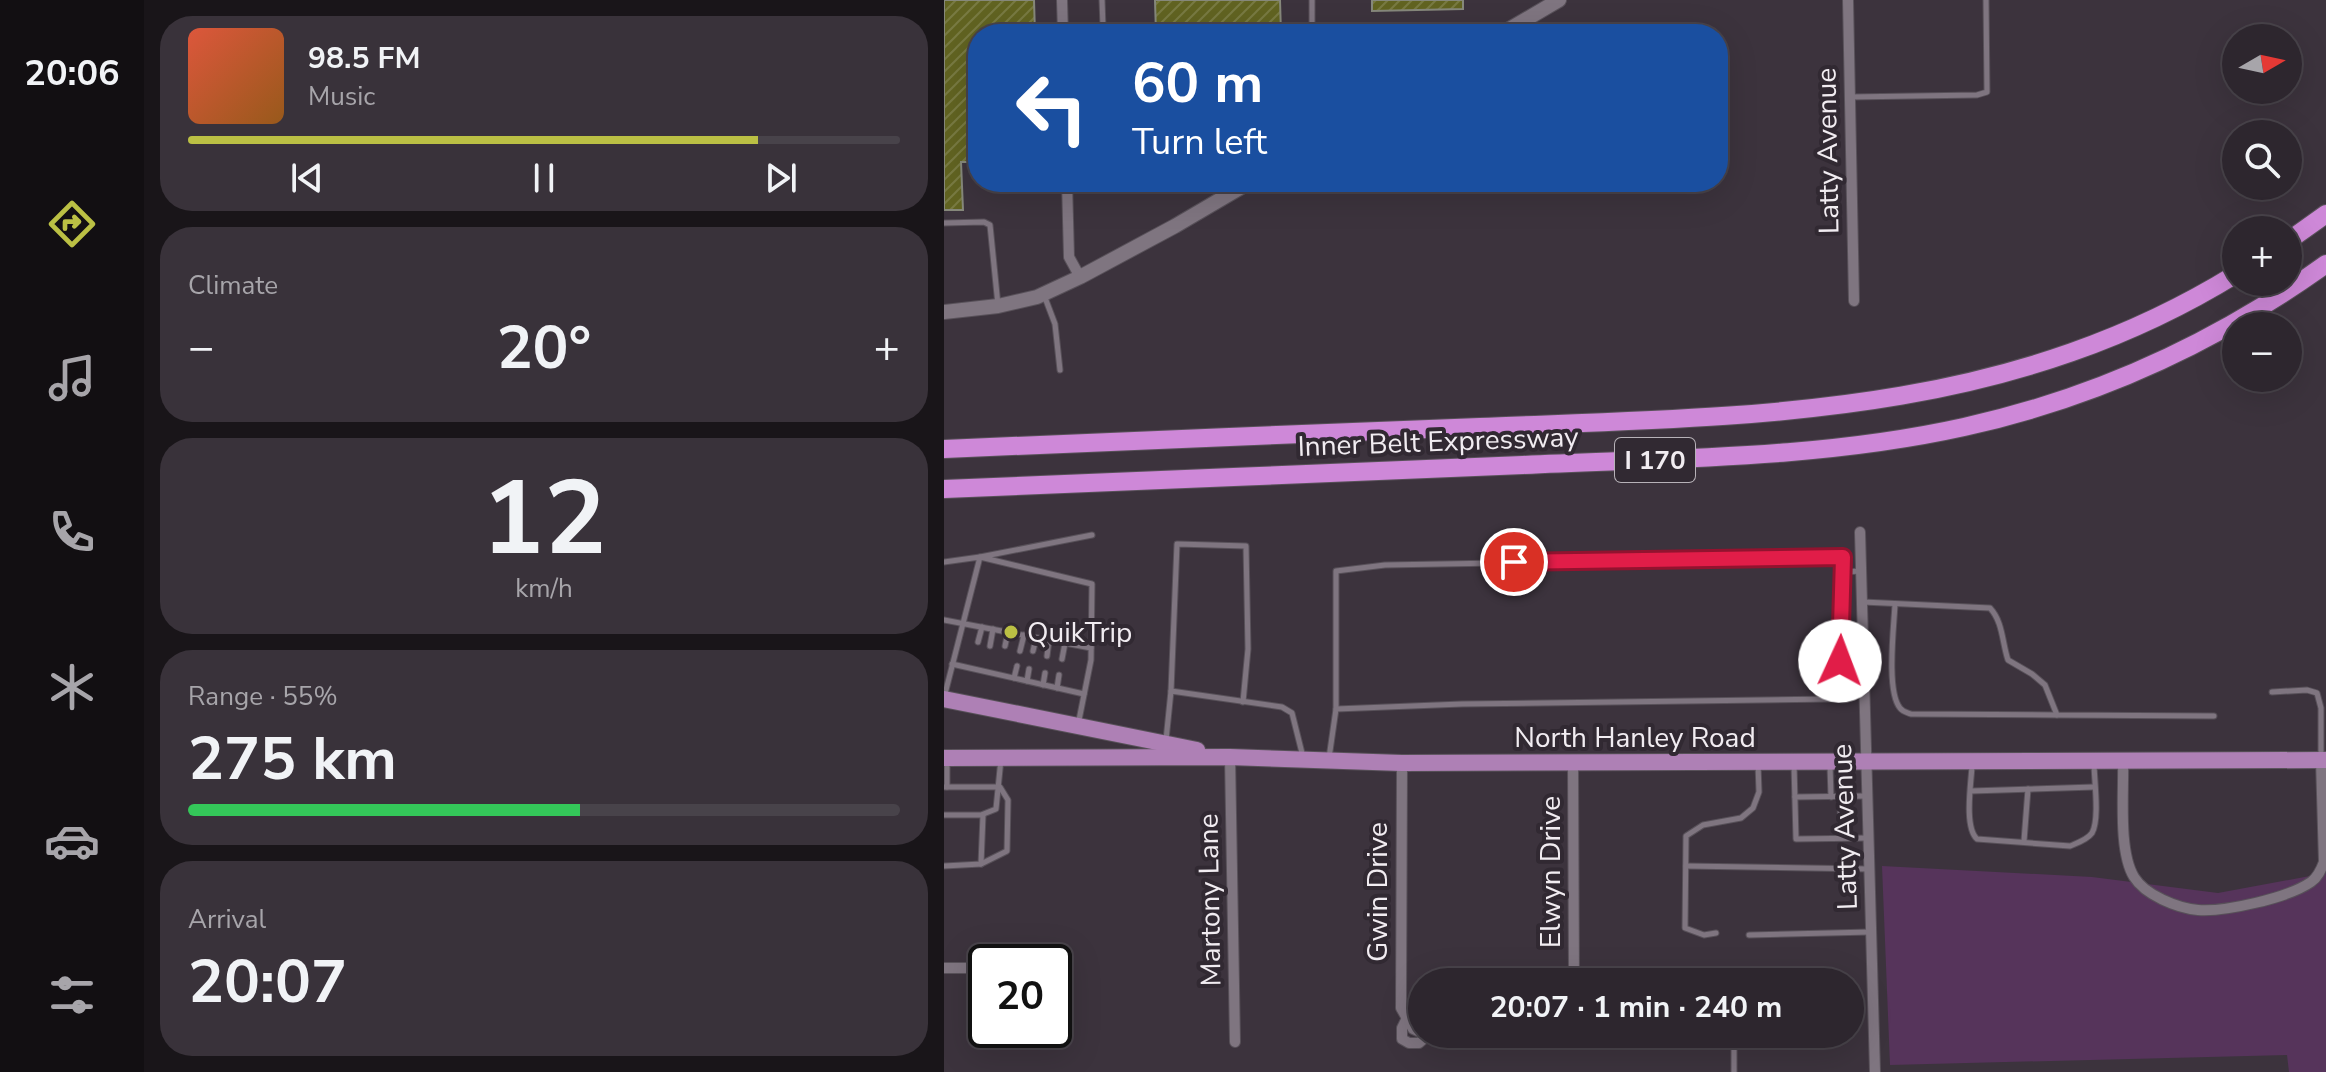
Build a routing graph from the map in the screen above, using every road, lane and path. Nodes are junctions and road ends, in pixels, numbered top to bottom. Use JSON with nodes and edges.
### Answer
{"nodes":[{"id":1,"x":1062,"y":0,"type":"edge"},
{"id":2,"x":1102,"y":0,"type":"edge"},
{"id":3,"x":1312,"y":0,"type":"edge"},
{"id":4,"x":1559,"y":0,"type":"edge"},
{"id":5,"x":1848,"y":0,"type":"edge"},
{"id":6,"x":1986,"y":0,"type":"edge"},
{"id":7,"x":1062,"y":24,"type":"edge"},
{"id":8,"x":1103,"y":24,"type":"edge"},
{"id":9,"x":1312,"y":24,"type":"edge"},
{"id":10,"x":1518,"y":24,"type":"edge"},
{"id":11,"x":1850,"y":97,"type":"junction"},
{"id":12,"x":1067,"y":192,"type":"edge"},
{"id":13,"x":1232,"y":192,"type":"edge"},
{"id":14,"x":2326,"y":214,"type":"edge"},
{"id":15,"x":944,"y":223,"type":"edge"},
{"id":16,"x":2302,"y":231,"type":"edge"},
{"id":17,"x":2326,"y":264,"type":"edge"},
{"id":18,"x":1080,"y":277,"type":"junction"},
{"id":19,"x":2222,"y":282,"type":"edge"},
{"id":20,"x":1043,"y":294,"type":"junction"},
{"id":21,"x":1854,"y":301,"type":"dead end"},
{"id":22,"x":998,"y":306,"type":"junction"},
{"id":23,"x":944,"y":312,"type":"edge"},
{"id":24,"x":1060,"y":370,"type":"dead end"},
{"id":25,"x":944,"y":449,"type":"edge"},
{"id":26,"x":944,"y":489,"type":"edge"},
{"id":27,"x":1860,"y":532,"type":"dead end"},
{"id":28,"x":1092,"y":535,"type":"dead end"},
{"id":29,"x":980,"y":557,"type":"junction"},
{"id":30,"x":944,"y":562,"type":"edge"},
{"id":31,"x":1861,"y":571,"type":"junction"},
{"id":32,"x":1844,"y":572,"type":"junction"},
{"id":33,"x":1862,"y":602,"type":"junction"},
{"id":34,"x":1895,"y":604,"type":"junction"},
{"id":35,"x":944,"y":620,"type":"edge"},
{"id":36,"x":962,"y":624,"type":"junction"},
{"id":37,"x":982,"y":627,"type":"junction"},
{"id":38,"x":993,"y":629,"type":"junction"},
{"id":39,"x":1008,"y":632,"type":"junction"},
{"id":40,"x":1024,"y":635,"type":"junction"},
{"id":41,"x":1036,"y":638,"type":"junction"},
{"id":42,"x":1049,"y":640,"type":"junction"},
{"id":43,"x":978,"y":642,"type":"dead end"},
{"id":44,"x":1065,"y":643,"type":"junction"},
{"id":45,"x":990,"y":646,"type":"dead end"},
{"id":46,"x":1005,"y":646,"type":"dead end"},
{"id":47,"x":1091,"y":648,"type":"junction"},
{"id":48,"x":1020,"y":651,"type":"dead end"},
{"id":49,"x":1033,"y":651,"type":"dead end"},
{"id":50,"x":1047,"y":656,"type":"dead end"},
{"id":51,"x":1062,"y":659,"type":"dead end"},
{"id":52,"x":974,"y":660,"type":"dead end"},
{"id":53,"x":987,"y":661,"type":"dead end"},
{"id":54,"x":952,"y":664,"type":"junction"},
{"id":55,"x":1001,"y":665,"type":"dead end"},
{"id":56,"x":1017,"y":666,"type":"dead end"},
{"id":57,"x":973,"y":669,"type":"junction"},
{"id":58,"x":1029,"y":669,"type":"dead end"},
{"id":59,"x":985,"y":672,"type":"junction"},
{"id":60,"x":1045,"y":673,"type":"dead end"},
{"id":61,"x":999,"y":675,"type":"junction"},
{"id":62,"x":1059,"y":675,"type":"dead end"},
{"id":63,"x":1014,"y":678,"type":"junction"},
{"id":64,"x":1027,"y":681,"type":"junction"},
{"id":65,"x":1043,"y":685,"type":"junction"},
{"id":66,"x":1057,"y":688,"type":"junction"},
{"id":67,"x":1171,"y":691,"type":"junction"},
{"id":68,"x":2272,"y":692,"type":"dead end"},
{"id":69,"x":1084,"y":694,"type":"junction"},
{"id":70,"x":944,"y":698,"type":"edge"},
{"id":71,"x":1243,"y":702,"type":"junction"},
{"id":72,"x":1336,"y":709,"type":"junction"},
{"id":73,"x":2057,"y":715,"type":"junction"},
{"id":74,"x":2214,"y":716,"type":"dead end"},
{"id":75,"x":1077,"y":726,"type":"junction"},
{"id":76,"x":1166,"y":750,"type":"junction"},
{"id":77,"x":1230,"y":757,"type":"junction"},
{"id":78,"x":946,"y":758,"type":"edge"},
{"id":79,"x":1001,"y":758,"type":"junction"},
{"id":80,"x":1304,"y":758,"type":"junction"},
{"id":81,"x":1328,"y":759,"type":"junction"},
{"id":82,"x":2324,"y":760,"type":"edge"},
{"id":83,"x":2123,"y":761,"type":"junction"},
{"id":84,"x":1573,"y":762,"type":"junction"},
{"id":85,"x":1972,"y":762,"type":"junction"},
{"id":86,"x":2094,"y":762,"type":"junction"},
{"id":87,"x":1402,"y":763,"type":"junction"},
{"id":88,"x":1758,"y":763,"type":"junction"},
{"id":89,"x":1794,"y":763,"type":"junction"},
{"id":90,"x":1830,"y":763,"type":"junction"},
{"id":91,"x":1867,"y":763,"type":"junction"},
{"id":92,"x":946,"y":787,"type":"edge"},
{"id":93,"x":1000,"y":787,"type":"junction"},
{"id":94,"x":2094,"y":787,"type":"junction"},
{"id":95,"x":2028,"y":789,"type":"junction"},
{"id":96,"x":1971,"y":791,"type":"junction"},
{"id":97,"x":1867,"y":796,"type":"junction"},
{"id":98,"x":1795,"y":797,"type":"junction"},
{"id":99,"x":1831,"y":797,"type":"junction"},
{"id":100,"x":1840,"y":797,"type":"junction"},
{"id":101,"x":944,"y":815,"type":"edge"},
{"id":102,"x":983,"y":815,"type":"junction"},
{"id":103,"x":1841,"y":838,"type":"junction"},
{"id":104,"x":1869,"y":838,"type":"junction"},
{"id":105,"x":2024,"y":841,"type":"junction"},
{"id":106,"x":981,"y":864,"type":"junction"},
{"id":107,"x":944,"y":866,"type":"edge"},
{"id":108,"x":1686,"y":866,"type":"junction"},
{"id":109,"x":1869,"y":869,"type":"junction"},
{"id":110,"x":1871,"y":932,"type":"junction"},
{"id":111,"x":1716,"y":933,"type":"dead end"},
{"id":112,"x":1749,"y":935,"type":"dead end"},
{"id":113,"x":944,"y":968,"type":"edge"},
{"id":114,"x":968,"y":968,"type":"edge"},
{"id":115,"x":1574,"y":968,"type":"edge"},
{"id":116,"x":1408,"y":1017,"type":"edge"},
{"id":117,"x":1235,"y":1042,"type":"dead end"},
{"id":118,"x":1734,"y":1048,"type":"edge"},
{"id":119,"x":1734,"y":1072,"type":"edge"},
{"id":120,"x":1875,"y":1072,"type":"edge"}],
"edges":[{"from":1,"to":7,"type":"street"},
{"from":2,"to":8,"type":"lane"},
{"from":3,"to":9,"type":"lane"},
{"from":4,"to":10,"type":"street"},
{"from":5,"to":11,"type":"street","name":"Latty Avenue"},
{"from":6,"to":11,"type":"lane"},
{"from":11,"to":21,"type":"street","name":"Latty Avenue"},
{"from":12,"to":18,"type":"street"},
{"from":13,"to":18,"type":"street"},
{"from":14,"to":16,"type":"highway"},
{"from":15,"to":22,"type":"lane"},
{"from":17,"to":26,"type":"highway","name":"Inner Belt Expressway","number":"I 170"},
{"from":18,"to":20,"type":"street"},
{"from":19,"to":25,"type":"highway","name":"Inner Belt Expressway","number":"I 170"},
{"from":20,"to":22,"type":"street"},
{"from":20,"to":24,"type":"lane"},
{"from":22,"to":23,"type":"street"},
{"from":27,"to":31,"type":"street","name":"Latty Avenue"},
{"from":28,"to":29,"type":"lane"},
{"from":29,"to":30,"type":"lane"},
{"from":29,"to":36,"type":"lane"},
{"from":29,"to":47,"type":"lane"},
{"from":31,"to":32,"type":"lane"},
{"from":31,"to":33,"type":"street","name":"Latty Avenue"},
{"from":32,"to":72,"type":"lane"},
{"from":32,"to":72,"type":"lane"},
{"from":33,"to":34,"type":"lane"},
{"from":33,"to":91,"type":"street","name":"Latty Avenue"},
{"from":34,"to":73,"type":"lane"},
{"from":34,"to":73,"type":"lane"},
{"from":35,"to":36,"type":"lane"},
{"from":36,"to":37,"type":"lane"},
{"from":36,"to":54,"type":"lane"},
{"from":37,"to":38,"type":"lane"},
{"from":37,"to":43,"type":"lane"},
{"from":38,"to":39,"type":"lane"},
{"from":38,"to":45,"type":"lane"},
{"from":39,"to":40,"type":"lane"},
{"from":39,"to":46,"type":"lane"},
{"from":40,"to":41,"type":"lane"},
{"from":40,"to":48,"type":"lane"},
{"from":41,"to":42,"type":"lane"},
{"from":41,"to":49,"type":"lane"},
{"from":42,"to":44,"type":"lane"},
{"from":42,"to":50,"type":"lane"},
{"from":44,"to":47,"type":"lane"},
{"from":44,"to":51,"type":"lane"},
{"from":47,"to":69,"type":"lane"},
{"from":52,"to":57,"type":"lane"},
{"from":53,"to":59,"type":"lane"},
{"from":54,"to":57,"type":"lane"},
{"from":54,"to":70,"type":"lane"},
{"from":55,"to":61,"type":"lane"},
{"from":56,"to":63,"type":"lane"},
{"from":57,"to":59,"type":"lane"},
{"from":58,"to":64,"type":"lane"},
{"from":59,"to":61,"type":"lane"},
{"from":60,"to":65,"type":"lane"},
{"from":61,"to":63,"type":"lane"},
{"from":62,"to":66,"type":"lane"},
{"from":63,"to":64,"type":"lane"},
{"from":64,"to":65,"type":"lane"},
{"from":65,"to":66,"type":"lane"},
{"from":66,"to":69,"type":"lane"},
{"from":67,"to":71,"type":"lane"},
{"from":67,"to":71,"type":"lane"},
{"from":67,"to":76,"type":"lane"},
{"from":68,"to":82,"type":"lane"},
{"from":69,"to":75,"type":"lane"},
{"from":70,"to":75,"type":"main road"},
{"from":71,"to":80,"type":"lane"},
{"from":72,"to":81,"type":"lane"},
{"from":73,"to":74,"type":"lane"},
{"from":75,"to":76,"type":"main road"},
{"from":76,"to":77,"type":"main road","name":"North Hanley Road"},
{"from":76,"to":79,"type":"main road"},
{"from":77,"to":80,"type":"main road","name":"North Hanley Road"},
{"from":77,"to":117,"type":"street","name":"Martony Lane"},
{"from":78,"to":79,"type":"main road"},
{"from":78,"to":92,"type":"lane"},
{"from":79,"to":93,"type":"lane"},
{"from":80,"to":81,"type":"main road","name":"North Hanley Road"},
{"from":81,"to":87,"type":"main road","name":"North Hanley Road"},
{"from":82,"to":83,"type":"main road","name":"North Hanley Road"},
{"from":82,"to":83,"type":"street"},
{"from":83,"to":86,"type":"main road","name":"North Hanley Road"},
{"from":84,"to":87,"type":"main road","name":"North Hanley Road"},
{"from":84,"to":88,"type":"main road","name":"North Hanley Road"},
{"from":84,"to":115,"type":"street","name":"Elwyn Drive"},
{"from":85,"to":86,"type":"main road","name":"North Hanley Road"},
{"from":85,"to":91,"type":"main road","name":"North Hanley Road"},
{"from":85,"to":96,"type":"lane"},
{"from":86,"to":94,"type":"lane"},
{"from":87,"to":116,"type":"street","name":"Gwin Drive"},
{"from":88,"to":89,"type":"main road","name":"North Hanley Road"},
{"from":88,"to":108,"type":"lane"},
{"from":89,"to":90,"type":"main road","name":"North Hanley Road"},
{"from":89,"to":98,"type":"lane"},
{"from":90,"to":91,"type":"main road","name":"North Hanley Road"},
{"from":90,"to":99,"type":"lane"},
{"from":91,"to":97,"type":"street","name":"Latty Avenue"},
{"from":92,"to":93,"type":"lane"},
{"from":93,"to":102,"type":"lane"},
{"from":93,"to":106,"type":"lane"},
{"from":94,"to":95,"type":"lane"},
{"from":94,"to":105,"type":"lane"},
{"from":95,"to":96,"type":"lane"},
{"from":95,"to":105,"type":"lane"},
{"from":96,"to":105,"type":"lane"},
{"from":97,"to":100,"type":"lane"},
{"from":97,"to":104,"type":"street","name":"Latty Avenue"},
{"from":98,"to":99,"type":"lane"},
{"from":98,"to":103,"type":"lane"},
{"from":99,"to":100,"type":"lane"},
{"from":100,"to":103,"type":"lane"},
{"from":101,"to":102,"type":"lane"},
{"from":102,"to":106,"type":"lane"},
{"from":103,"to":104,"type":"lane"},
{"from":104,"to":109,"type":"street","name":"Latty Avenue"},
{"from":106,"to":107,"type":"lane"},
{"from":108,"to":109,"type":"lane"},
{"from":108,"to":111,"type":"lane"},
{"from":109,"to":110,"type":"street","name":"Latty Avenue"},
{"from":110,"to":112,"type":"lane"},
{"from":110,"to":120,"type":"street","name":"Latty Avenue"},
{"from":113,"to":114,"type":"street"},
{"from":118,"to":119,"type":"lane"}]}
